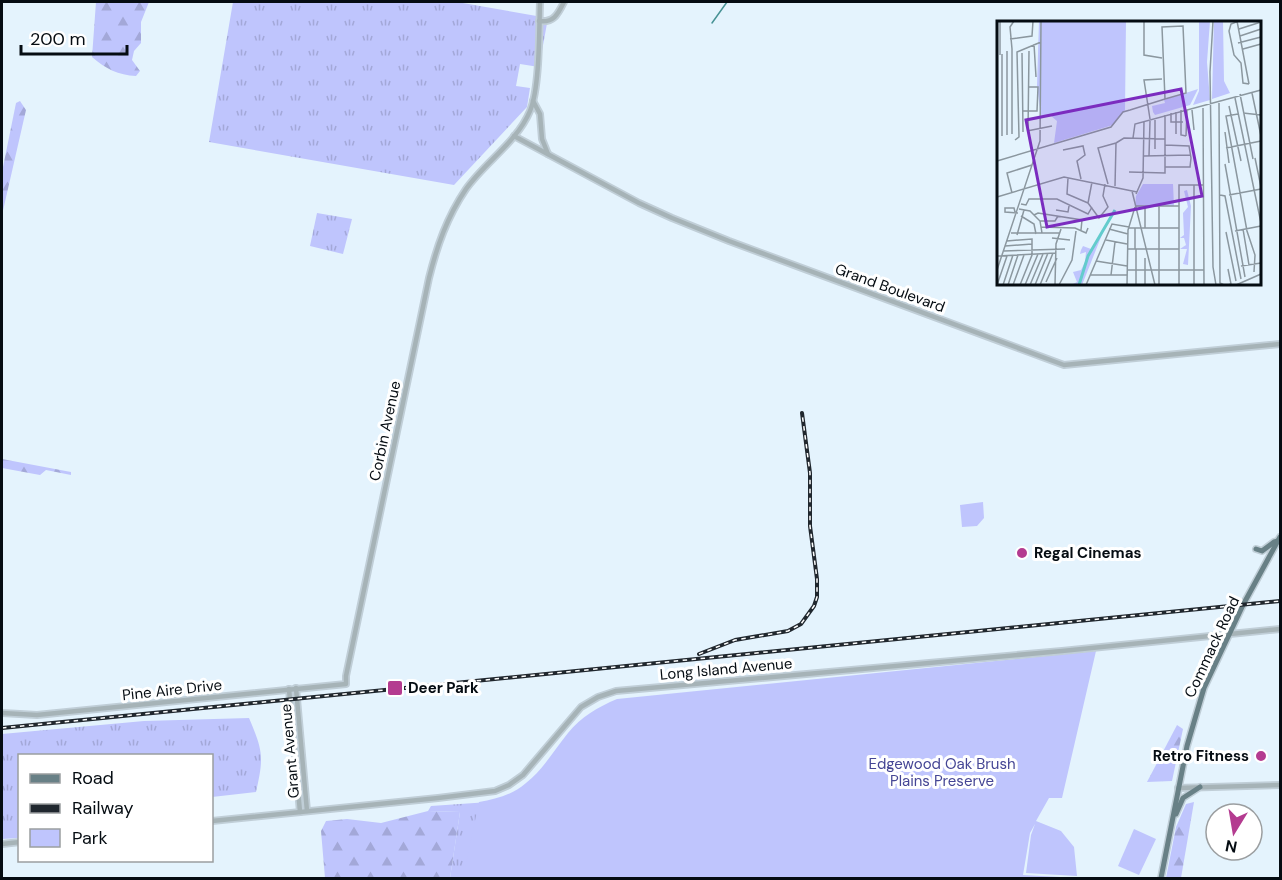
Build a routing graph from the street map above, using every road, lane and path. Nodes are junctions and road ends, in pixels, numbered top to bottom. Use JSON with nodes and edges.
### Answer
{"nodes":[{"id":1,"x":540,"y":2,"type":"edge"},
{"id":2,"x":564,"y":2,"type":"edge"},
{"id":3,"x":539,"y":21,"type":"junction"},
{"id":4,"x":533,"y":101,"type":"junction"},
{"id":5,"x":514,"y":136,"type":"junction"},
{"id":6,"x":548,"y":154,"type":"junction"},
{"id":7,"x":1281,"y":344,"type":"edge"},
{"id":8,"x":1279,"y":539,"type":"edge"},
{"id":9,"x":1256,"y":549,"type":"dead end"},
{"id":10,"x":1281,"y":629,"type":"edge"},
{"id":11,"x":1229,"y":635,"type":"junction"},
{"id":12,"x":346,"y":684,"type":"joint"},
{"id":13,"x":296,"y":688,"type":"junction"},
{"id":14,"x":289,"y":689,"type":"junction"},
{"id":15,"x":2,"y":713,"type":"edge"},
{"id":16,"x":1281,"y":785,"type":"edge"},
{"id":17,"x":1200,"y":787,"type":"junction"},
{"id":18,"x":1178,"y":788,"type":"junction"},
{"id":19,"x":308,"y":811,"type":"junction"},
{"id":20,"x":300,"y":812,"type":"junction"},
{"id":21,"x":1173,"y":817,"type":"junction"},
{"id":22,"x":213,"y":821,"type":"edge"},
{"id":23,"x":18,"y":842,"type":"edge"},
{"id":24,"x":2,"y":844,"type":"edge"},
{"id":25,"x":1161,"y":879,"type":"edge"}],
"edges":[{"from":1,"to":3,"type":"street"},
{"from":2,"to":3,"type":"street"},
{"from":3,"to":4,"type":"street"},
{"from":4,"to":5,"type":"street","name":"Corbin Avenue"},
{"from":4,"to":6,"type":"street"},
{"from":5,"to":6,"type":"street","name":"Grand Boulevard"},
{"from":5,"to":12,"type":"street","name":"Corbin Avenue"},
{"from":6,"to":7,"type":"street","name":"Grand Boulevard"},
{"from":8,"to":9,"type":"main road"},
{"from":8,"to":11,"type":"main road","name":"Commack Road"},
{"from":10,"to":11,"type":"street","name":"Long Island Avenue"},
{"from":11,"to":18,"type":"main road","name":"Commack Road"},
{"from":11,"to":19,"type":"street","name":"Long Island Avenue"},
{"from":12,"to":13,"type":"street","name":"Pine Aire Drive"},
{"from":13,"to":14,"type":"street","name":"Pine Aire Drive"},
{"from":13,"to":19,"type":"street","name":"Grant Avenue"},
{"from":14,"to":15,"type":"street","name":"Pine Aire Drive"},
{"from":14,"to":20,"type":"street","name":"Grant Avenue"},
{"from":16,"to":17,"type":"street"},
{"from":17,"to":18,"type":"street"},
{"from":17,"to":21,"type":"main road"},
{"from":18,"to":21,"type":"main road","name":"Commack Road"},
{"from":19,"to":20,"type":"street","name":"Long Island Avenue"},
{"from":20,"to":22,"type":"street","name":"Long Island Avenue"},
{"from":21,"to":25,"type":"main road","name":"Commack Road"},
{"from":23,"to":24,"type":"street"}]}
